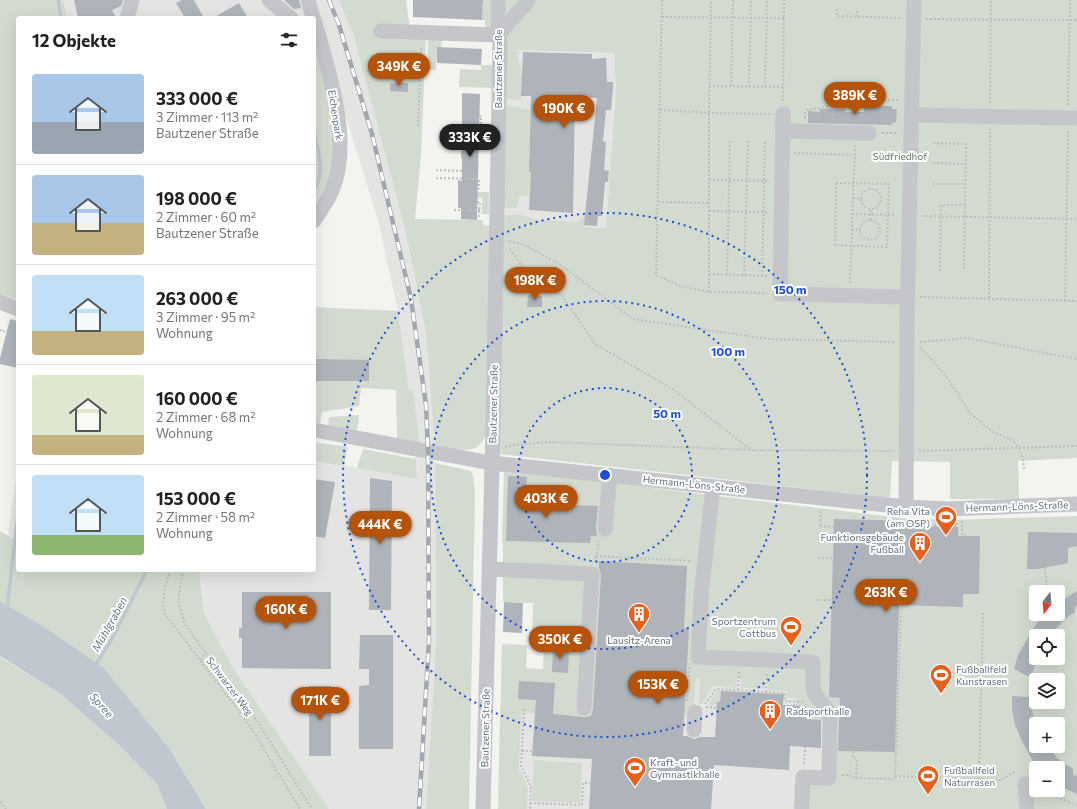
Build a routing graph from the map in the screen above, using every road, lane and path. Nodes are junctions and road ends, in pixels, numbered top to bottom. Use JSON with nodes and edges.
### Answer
{"nodes":[{"id":1,"x":132,"y":0,"type":"edge"},
{"id":2,"x":270,"y":0,"type":"edge"},
{"id":3,"x":308,"y":0,"type":"edge"},
{"id":4,"x":498,"y":0,"type":"edge"},
{"id":5,"x":528,"y":0,"type":"edge"},
{"id":6,"x":662,"y":0,"type":"edge"},
{"id":7,"x":711,"y":0,"type":"edge"},
{"id":8,"x":733,"y":0,"type":"edge"},
{"id":9,"x":751,"y":0,"type":"edge"},
{"id":10,"x":767,"y":0,"type":"edge"},
{"id":11,"x":784,"y":0,"type":"edge"},
{"id":12,"x":914,"y":0,"type":"edge"},
{"id":13,"x":991,"y":0,"type":"edge"},
{"id":14,"x":1070,"y":0,"type":"edge"},
{"id":15,"x":837,"y":9,"type":"dead end"},
{"id":16,"x":857,"y":10,"type":"dead end"},
{"id":17,"x":128,"y":16,"type":"edge"},
{"id":18,"x":288,"y":16,"type":"edge"},
{"id":19,"x":312,"y":16,"type":"edge"},
{"id":20,"x":662,"y":17,"type":"junction"},
{"id":21,"x":857,"y":17,"type":"junction"},
{"id":22,"x":710,"y":18,"type":"junction"},
{"id":23,"x":732,"y":18,"type":"junction"},
{"id":24,"x":750,"y":18,"type":"junction"},
{"id":25,"x":766,"y":18,"type":"junction"},
{"id":26,"x":784,"y":18,"type":"junction"},
{"id":27,"x":914,"y":19,"type":"junction"},
{"id":28,"x":991,"y":19,"type":"junction"},
{"id":29,"x":1070,"y":20,"type":"junction"},
{"id":30,"x":1077,"y":20,"type":"edge"},
{"id":31,"x":316,"y":29,"type":"edge"},
{"id":32,"x":381,"y":31,"type":"dead end"},
{"id":33,"x":422,"y":33,"type":"junction"},
{"id":34,"x":498,"y":35,"type":"junction"},
{"id":35,"x":384,"y":76,"type":"dead end"},
{"id":36,"x":420,"y":78,"type":"junction"},
{"id":37,"x":709,"y":86,"type":"junction"},
{"id":38,"x":731,"y":86,"type":"junction"},
{"id":39,"x":749,"y":87,"type":"junction"},
{"id":40,"x":765,"y":87,"type":"junction"},
{"id":41,"x":783,"y":87,"type":"junction"},
{"id":42,"x":856,"y":99,"type":"junction"},
{"id":43,"x":912,"y":100,"type":"junction"},
{"id":44,"x":834,"y":105,"type":"junction"},
{"id":45,"x":819,"y":108,"type":"junction"},
{"id":46,"x":660,"y":110,"type":"junction"},
{"id":47,"x":805,"y":112,"type":"dead end"},
{"id":48,"x":709,"y":113,"type":"junction"},
{"id":49,"x":783,"y":114,"type":"junction"},
{"id":50,"x":864,"y":114,"type":"dead end"},
{"id":51,"x":854,"y":115,"type":"junction"},
{"id":52,"x":479,"y":116,"type":"dead end"},
{"id":53,"x":912,"y":116,"type":"junction"},
{"id":54,"x":990,"y":117,"type":"junction"},
{"id":55,"x":833,"y":118,"type":"dead end"},
{"id":56,"x":1073,"y":118,"type":"edge"},
{"id":57,"x":818,"y":123,"type":"dead end"},
{"id":58,"x":418,"y":126,"type":"dead end"},
{"id":59,"x":860,"y":128,"type":"junction"},
{"id":60,"x":481,"y":130,"type":"dead end"},
{"id":61,"x":784,"y":131,"type":"junction"},
{"id":62,"x":911,"y":133,"type":"junction"},
{"id":63,"x":730,"y":141,"type":"dead end"},
{"id":64,"x":748,"y":141,"type":"dead end"},
{"id":65,"x":765,"y":142,"type":"dead end"},
{"id":66,"x":933,"y":143,"type":"dead end"},
{"id":67,"x":783,"y":153,"type":"junction"},
{"id":68,"x":854,"y":155,"type":"junction"},
{"id":69,"x":933,"y":164,"type":"dead end"},
{"id":70,"x":965,"y":164,"type":"junction"},
{"id":71,"x":436,"y":170,"type":"dead end"},
{"id":72,"x":467,"y":171,"type":"dead end"},
{"id":73,"x":436,"y":178,"type":"dead end"},
{"id":74,"x":709,"y":180,"type":"junction"},
{"id":75,"x":729,"y":181,"type":"junction"},
{"id":76,"x":747,"y":181,"type":"junction"},
{"id":77,"x":764,"y":181,"type":"junction"},
{"id":78,"x":782,"y":182,"type":"junction"},
{"id":79,"x":853,"y":183,"type":"junction"},
{"id":80,"x":871,"y":184,"type":"junction"},
{"id":81,"x":933,"y":184,"type":"dead end"},
{"id":82,"x":965,"y":184,"type":"junction"},
{"id":83,"x":479,"y":189,"type":"dead end"},
{"id":84,"x":871,"y":189,"type":"junction"},
{"id":85,"x":853,"y":198,"type":"junction"},
{"id":86,"x":861,"y":199,"type":"junction"},
{"id":87,"x":881,"y":199,"type":"junction"},
{"id":88,"x":888,"y":200,"type":"junction"},
{"id":89,"x":477,"y":202,"type":"dead end"},
{"id":90,"x":658,"y":202,"type":"junction"},
{"id":91,"x":709,"y":203,"type":"junction"},
{"id":92,"x":965,"y":205,"type":"junction"},
{"id":93,"x":871,"y":209,"type":"junction"},
{"id":94,"x":454,"y":210,"type":"dead end"},
{"id":95,"x":480,"y":210,"type":"junction"},
{"id":96,"x":709,"y":211,"type":"junction"},
{"id":97,"x":728,"y":212,"type":"junction"},
{"id":98,"x":746,"y":212,"type":"junction"},
{"id":99,"x":763,"y":212,"type":"junction"},
{"id":100,"x":782,"y":213,"type":"junction"},
{"id":101,"x":852,"y":214,"type":"junction"},
{"id":102,"x":870,"y":214,"type":"junction"},
{"id":103,"x":888,"y":215,"type":"junction"},
{"id":104,"x":910,"y":215,"type":"junction"},
{"id":105,"x":941,"y":216,"type":"junction"},
{"id":106,"x":965,"y":216,"type":"junction"},
{"id":107,"x":480,"y":217,"type":"dead end"},
{"id":108,"x":990,"y":217,"type":"junction"},
{"id":109,"x":316,"y":219,"type":"edge"},
{"id":110,"x":1066,"y":219,"type":"junction"},
{"id":111,"x":1077,"y":219,"type":"edge"},
{"id":112,"x":870,"y":220,"type":"junction"},
{"id":113,"x":852,"y":229,"type":"junction"},
{"id":114,"x":860,"y":230,"type":"junction"},
{"id":115,"x":499,"y":238,"type":"junction"},
{"id":116,"x":870,"y":240,"type":"junction"},
{"id":117,"x":851,"y":246,"type":"junction"},
{"id":118,"x":870,"y":247,"type":"junction"},
{"id":119,"x":940,"y":271,"type":"dead end"},
{"id":120,"x":964,"y":271,"type":"dead end"},
{"id":121,"x":709,"y":274,"type":"junction"},
{"id":122,"x":727,"y":275,"type":"junction"},
{"id":123,"x":744,"y":275,"type":"junction"},
{"id":124,"x":762,"y":276,"type":"junction"},
{"id":125,"x":780,"y":276,"type":"junction"},
{"id":126,"x":709,"y":292,"type":"junction"},
{"id":127,"x":780,"y":294,"type":"junction"},
{"id":128,"x":849,"y":296,"type":"junction"},
{"id":129,"x":908,"y":297,"type":"junction"},
{"id":130,"x":989,"y":298,"type":"junction"},
{"id":131,"x":1065,"y":301,"type":"junction"},
{"id":132,"x":1077,"y":301,"type":"edge"},
{"id":133,"x":0,"y":302,"type":"edge"},
{"id":134,"x":16,"y":308,"type":"edge"},
{"id":135,"x":0,"y":330,"type":"edge"},
{"id":136,"x":4,"y":332,"type":"dead end"},
{"id":137,"x":907,"y":342,"type":"junction"},
{"id":138,"x":1077,"y":359,"type":"edge"},
{"id":139,"x":316,"y":430,"type":"edge"},
{"id":140,"x":1077,"y":446,"type":"edge"},
{"id":141,"x":492,"y":448,"type":"junction"},
{"id":142,"x":1019,"y":448,"type":"junction"},
{"id":143,"x":752,"y":450,"type":"junction"},
{"id":144,"x":907,"y":452,"type":"junction"},
{"id":145,"x":491,"y":463,"type":"junction"},
{"id":146,"x":1024,"y":470,"type":"dead end"},
{"id":147,"x":610,"y":475,"type":"junction"},
{"id":148,"x":713,"y":487,"type":"junction"},
{"id":149,"x":549,"y":495,"type":"dead end"},
{"id":150,"x":555,"y":495,"type":"dead end"},
{"id":151,"x":527,"y":500,"type":"dead end"},
{"id":152,"x":541,"y":503,"type":"junction"},
{"id":153,"x":1077,"y":504,"type":"edge"},
{"id":154,"x":538,"y":506,"type":"dead end"},
{"id":155,"x":906,"y":507,"type":"junction"},
{"id":156,"x":821,"y":509,"type":"dead end"},
{"id":157,"x":925,"y":522,"type":"dead end"},
{"id":158,"x":934,"y":522,"type":"dead end"},
{"id":159,"x":957,"y":526,"type":"junction"},
{"id":160,"x":834,"y":527,"type":"dead end"},
{"id":161,"x":604,"y":529,"type":"joint"},
{"id":162,"x":965,"y":536,"type":"dead end"},
{"id":163,"x":596,"y":556,"type":"junction"},
{"id":164,"x":818,"y":558,"type":"dead end"},
{"id":165,"x":833,"y":558,"type":"dead end"},
{"id":166,"x":687,"y":561,"type":"dead end"},
{"id":167,"x":1045,"y":568,"type":"dead end"},
{"id":168,"x":490,"y":569,"type":"junction"},
{"id":169,"x":170,"y":572,"type":"edge"},
{"id":170,"x":183,"y":572,"type":"edge"},
{"id":171,"x":592,"y":574,"type":"junction"},
{"id":172,"x":1047,"y":585,"type":"edge"},
{"id":173,"x":816,"y":600,"type":"dead end"},
{"id":174,"x":832,"y":600,"type":"dead end"},
{"id":175,"x":901,"y":609,"type":"dead end"},
{"id":176,"x":983,"y":611,"type":"dead end"},
{"id":177,"x":205,"y":652,"type":"junction"},
{"id":178,"x":201,"y":660,"type":"junction"},
{"id":179,"x":689,"y":663,"type":"dead end"},
{"id":180,"x":738,"y":684,"type":"dead end"},
{"id":181,"x":767,"y":685,"type":"dead end"},
{"id":182,"x":738,"y":690,"type":"junction"},
{"id":183,"x":766,"y":692,"type":"junction"},
{"id":184,"x":794,"y":701,"type":"junction"},
{"id":185,"x":805,"y":702,"type":"dead end"},
{"id":186,"x":794,"y":706,"type":"dead end"},
{"id":187,"x":584,"y":708,"type":"dead end"},
{"id":188,"x":717,"y":708,"type":"dead end"},
{"id":189,"x":524,"y":709,"type":"dead end"},
{"id":190,"x":695,"y":712,"type":"joint"},
{"id":191,"x":694,"y":730,"type":"dead end"},
{"id":192,"x":805,"y":747,"type":"dead end"},
{"id":193,"x":522,"y":751,"type":"junction"},
{"id":194,"x":533,"y":751,"type":"dead end"},
{"id":195,"x":853,"y":751,"type":"dead end"},
{"id":196,"x":1016,"y":771,"type":"dead end"},
{"id":197,"x":838,"y":775,"type":"dead end"},
{"id":198,"x":895,"y":776,"type":"junction"},
{"id":199,"x":803,"y":777,"type":"junction"},
{"id":200,"x":856,"y":778,"type":"junction"},
{"id":201,"x":979,"y":779,"type":"junction"},
{"id":202,"x":590,"y":783,"type":"dead end"},
{"id":203,"x":1029,"y":797,"type":"edge"},
{"id":204,"x":1057,"y":797,"type":"edge"},
{"id":205,"x":0,"y":802,"type":"edge"},
{"id":206,"x":530,"y":802,"type":"junction"},
{"id":207,"x":1077,"y":805,"type":"edge"},
{"id":208,"x":6,"y":809,"type":"edge"},
{"id":209,"x":300,"y":809,"type":"edge"},
{"id":210,"x":312,"y":809,"type":"edge"},
{"id":211,"x":483,"y":809,"type":"edge"},
{"id":212,"x":530,"y":809,"type":"edge"},
{"id":213,"x":802,"y":809,"type":"edge"},
{"id":214,"x":1027,"y":809,"type":"edge"}],
"edges":[{"from":1,"to":17,"type":"street"},
{"from":2,"to":18,"type":"street"},
{"from":3,"to":19,"type":"street","name":"Eichenpark"},
{"from":4,"to":34,"type":"street","name":"Bautzener Straße"},
{"from":5,"to":34,"type":"street"},
{"from":6,"to":20,"type":"path"},
{"from":7,"to":22,"type":"path"},
{"from":8,"to":23,"type":"path"},
{"from":9,"to":24,"type":"path"},
{"from":10,"to":25,"type":"path"},
{"from":11,"to":26,"type":"path"},
{"from":12,"to":27,"type":"street"},
{"from":13,"to":28,"type":"path"},
{"from":14,"to":29,"type":"path"},
{"from":15,"to":21,"type":"path"},
{"from":16,"to":21,"type":"path"},
{"from":20,"to":22,"type":"path"},
{"from":20,"to":46,"type":"path"},
{"from":21,"to":27,"type":"path"},
{"from":22,"to":23,"type":"path"},
{"from":22,"to":37,"type":"path"},
{"from":23,"to":24,"type":"path"},
{"from":23,"to":38,"type":"path"},
{"from":24,"to":25,"type":"path"},
{"from":24,"to":39,"type":"path"},
{"from":25,"to":26,"type":"path"},
{"from":25,"to":40,"type":"path"},
{"from":26,"to":41,"type":"path"},
{"from":27,"to":28,"type":"path"},
{"from":27,"to":43,"type":"street"},
{"from":28,"to":29,"type":"path"},
{"from":28,"to":54,"type":"path"},
{"from":29,"to":30,"type":"path"},
{"from":29,"to":56,"type":"path"},
{"from":31,"to":109,"type":"street","name":"Eichenpark"},
{"from":32,"to":33,"type":"street"},
{"from":33,"to":34,"type":"street"},
{"from":33,"to":36,"type":"path"},
{"from":34,"to":115,"type":"street","name":"Bautzener Straße"},
{"from":35,"to":36,"type":"path"},
{"from":36,"to":58,"type":"path"},
{"from":37,"to":38,"type":"path"},
{"from":37,"to":48,"type":"path"},
{"from":38,"to":39,"type":"path"},
{"from":39,"to":40,"type":"path"},
{"from":40,"to":41,"type":"path"},
{"from":41,"to":49,"type":"path"},
{"from":42,"to":43,"type":"path"},
{"from":42,"to":44,"type":"path"},
{"from":42,"to":51,"type":"path"},
{"from":43,"to":53,"type":"street"},
{"from":44,"to":45,"type":"path"},
{"from":44,"to":55,"type":"path"},
{"from":45,"to":47,"type":"path"},
{"from":45,"to":57,"type":"path"},
{"from":46,"to":48,"type":"path"},
{"from":46,"to":90,"type":"path"},
{"from":48,"to":49,"type":"path"},
{"from":48,"to":74,"type":"path"},
{"from":49,"to":61,"type":"street"},
{"from":50,"to":51,"type":"path"},
{"from":51,"to":59,"type":"path"},
{"from":52,"to":60,"type":"path"},
{"from":53,"to":54,"type":"street"},
{"from":53,"to":62,"type":"street"},
{"from":54,"to":56,"type":"street"},
{"from":54,"to":108,"type":"path"},
{"from":56,"to":110,"type":"path"},
{"from":59,"to":61,"type":"street"},
{"from":59,"to":62,"type":"path"},
{"from":59,"to":68,"type":"path"},
{"from":61,"to":67,"type":"street"},
{"from":62,"to":104,"type":"street"},
{"from":63,"to":75,"type":"path"},
{"from":64,"to":76,"type":"path"},
{"from":65,"to":77,"type":"path"},
{"from":66,"to":70,"type":"path"},
{"from":67,"to":68,"type":"path"},
{"from":67,"to":78,"type":"street"},
{"from":68,"to":79,"type":"path"},
{"from":69,"to":70,"type":"path"},
{"from":70,"to":82,"type":"path"},
{"from":71,"to":72,"type":"path"},
{"from":73,"to":83,"type":"path"},
{"from":74,"to":75,"type":"path"},
{"from":74,"to":91,"type":"path"},
{"from":75,"to":76,"type":"path"},
{"from":75,"to":97,"type":"path"},
{"from":76,"to":77,"type":"path"},
{"from":76,"to":98,"type":"path"},
{"from":77,"to":78,"type":"path"},
{"from":77,"to":99,"type":"path"},
{"from":78,"to":100,"type":"street"},
{"from":79,"to":80,"type":"path"},
{"from":79,"to":85,"type":"path"},
{"from":79,"to":117,"type":"path"},
{"from":80,"to":84,"type":"path"},
{"from":80,"to":88,"type":"path"},
{"from":81,"to":82,"type":"path"},
{"from":82,"to":92,"type":"path"},
{"from":84,"to":86,"type":"path"},
{"from":84,"to":87,"type":"path"},
{"from":85,"to":86,"type":"path"},
{"from":85,"to":101,"type":"path"},
{"from":86,"to":93,"type":"path"},
{"from":87,"to":88,"type":"path"},
{"from":87,"to":93,"type":"path"},
{"from":88,"to":103,"type":"path"},
{"from":89,"to":95,"type":"path"},
{"from":90,"to":91,"type":"path"},
{"from":90,"to":126,"type":"path"},
{"from":91,"to":96,"type":"path"},
{"from":92,"to":105,"type":"path"},
{"from":92,"to":106,"type":"path"},
{"from":93,"to":102,"type":"path"},
{"from":94,"to":95,"type":"path"},
{"from":95,"to":107,"type":"path"},
{"from":96,"to":97,"type":"path"},
{"from":96,"to":121,"type":"path"},
{"from":97,"to":98,"type":"path"},
{"from":97,"to":122,"type":"path"},
{"from":98,"to":99,"type":"path"},
{"from":98,"to":123,"type":"path"},
{"from":99,"to":100,"type":"path"},
{"from":99,"to":124,"type":"path"},
{"from":100,"to":125,"type":"street"},
{"from":101,"to":102,"type":"path"},
{"from":101,"to":113,"type":"path"},
{"from":102,"to":103,"type":"path"},
{"from":102,"to":112,"type":"path"},
{"from":103,"to":104,"type":"path"},
{"from":103,"to":118,"type":"path"},
{"from":104,"to":105,"type":"path"},
{"from":104,"to":129,"type":"street"},
{"from":105,"to":106,"type":"path"},
{"from":105,"to":119,"type":"path"},
{"from":106,"to":108,"type":"path"},
{"from":106,"to":120,"type":"path"},
{"from":108,"to":110,"type":"path"},
{"from":108,"to":130,"type":"path"},
{"from":110,"to":111,"type":"path"},
{"from":110,"to":131,"type":"path"},
{"from":112,"to":114,"type":"path"},
{"from":112,"to":116,"type":"path"},
{"from":113,"to":114,"type":"path"},
{"from":113,"to":117,"type":"path"},
{"from":114,"to":116,"type":"path"},
{"from":115,"to":137,"type":"path"},
{"from":115,"to":141,"type":"street","name":"Bautzener Straße"},
{"from":115,"to":143,"type":"path"},
{"from":116,"to":118,"type":"path"},
{"from":117,"to":118,"type":"path"},
{"from":117,"to":128,"type":"path"},
{"from":121,"to":122,"type":"path"},
{"from":121,"to":126,"type":"path"},
{"from":122,"to":123,"type":"path"},
{"from":123,"to":124,"type":"path"},
{"from":124,"to":125,"type":"path"},
{"from":125,"to":127,"type":"street"},
{"from":126,"to":127,"type":"path"},
{"from":127,"to":128,"type":"street"},
{"from":128,"to":129,"type":"street"},
{"from":129,"to":130,"type":"path"},
{"from":129,"to":137,"type":"street"},
{"from":130,"to":131,"type":"path"},
{"from":131,"to":132,"type":"path"},
{"from":133,"to":134,"type":"street"},
{"from":135,"to":136,"type":"path"},
{"from":137,"to":144,"type":"street"},
{"from":138,"to":142,"type":"path"},
{"from":139,"to":145,"type":"street","name":"Hermann-Löns-Straße"},
{"from":140,"to":142,"type":"path"},
{"from":141,"to":143,"type":"path"},
{"from":141,"to":145,"type":"street","name":"Bautzener Straße"},
{"from":142,"to":144,"type":"path"},
{"from":142,"to":146,"type":"path"},
{"from":143,"to":144,"type":"path"},
{"from":144,"to":155,"type":"street"},
{"from":145,"to":147,"type":"street","name":"Hermann-Löns-Straße"},
{"from":145,"to":168,"type":"street","name":"Bautzener Straße"},
{"from":147,"to":148,"type":"street","name":"Hermann-Löns-Straße"},
{"from":147,"to":161,"type":"street"},
{"from":148,"to":155,"type":"street","name":"Hermann-Löns-Straße"},
{"from":148,"to":199,"type":"street"},
{"from":149,"to":152,"type":"path"},
{"from":150,"to":152,"type":"path"},
{"from":151,"to":152,"type":"path"},
{"from":152,"to":154,"type":"path"},
{"from":153,"to":155,"type":"street","name":"Hermann-Löns-Straße"},
{"from":156,"to":160,"type":"path"},
{"from":157,"to":159,"type":"path"},
{"from":158,"to":159,"type":"path"},
{"from":159,"to":162,"type":"path"},
{"from":161,"to":163,"type":"path"},
{"from":163,"to":166,"type":"path"},
{"from":163,"to":171,"type":"path"},
{"from":164,"to":165,"type":"path"},
{"from":167,"to":172,"type":"path"},
{"from":168,"to":171,"type":"street"},
{"from":168,"to":211,"type":"street","name":"Bautzener Straße"},
{"from":169,"to":178,"type":"path","name":"Schwarzer Weg"},
{"from":170,"to":177,"type":"path"},
{"from":171,"to":187,"type":"street"},
{"from":173,"to":174,"type":"path"},
{"from":175,"to":198,"type":"path"},
{"from":176,"to":201,"type":"path"},
{"from":177,"to":178,"type":"path"},
{"from":177,"to":210,"type":"path"},
{"from":178,"to":209,"type":"path","name":"Schwarzer Weg"},
{"from":179,"to":190,"type":"path"},
{"from":180,"to":182,"type":"path"},
{"from":181,"to":183,"type":"path"},
{"from":182,"to":183,"type":"path"},
{"from":182,"to":188,"type":"path"},
{"from":183,"to":184,"type":"path"},
{"from":184,"to":185,"type":"path"},
{"from":184,"to":186,"type":"path"},
{"from":189,"to":193,"type":"path"},
{"from":190,"to":191,"type":"street"},
{"from":192,"to":199,"type":"path"},
{"from":193,"to":194,"type":"path"},
{"from":193,"to":206,"type":"path"},
{"from":195,"to":200,"type":"path"},
{"from":196,"to":201,"type":"path"},
{"from":197,"to":200,"type":"path"},
{"from":198,"to":200,"type":"path"},
{"from":198,"to":201,"type":"path"},
{"from":199,"to":213,"type":"street"},
{"from":202,"to":206,"type":"path"},
{"from":203,"to":214,"type":"street"},
{"from":204,"to":207,"type":"path"},
{"from":205,"to":208,"type":"path"},
{"from":206,"to":212,"type":"path"}]}
